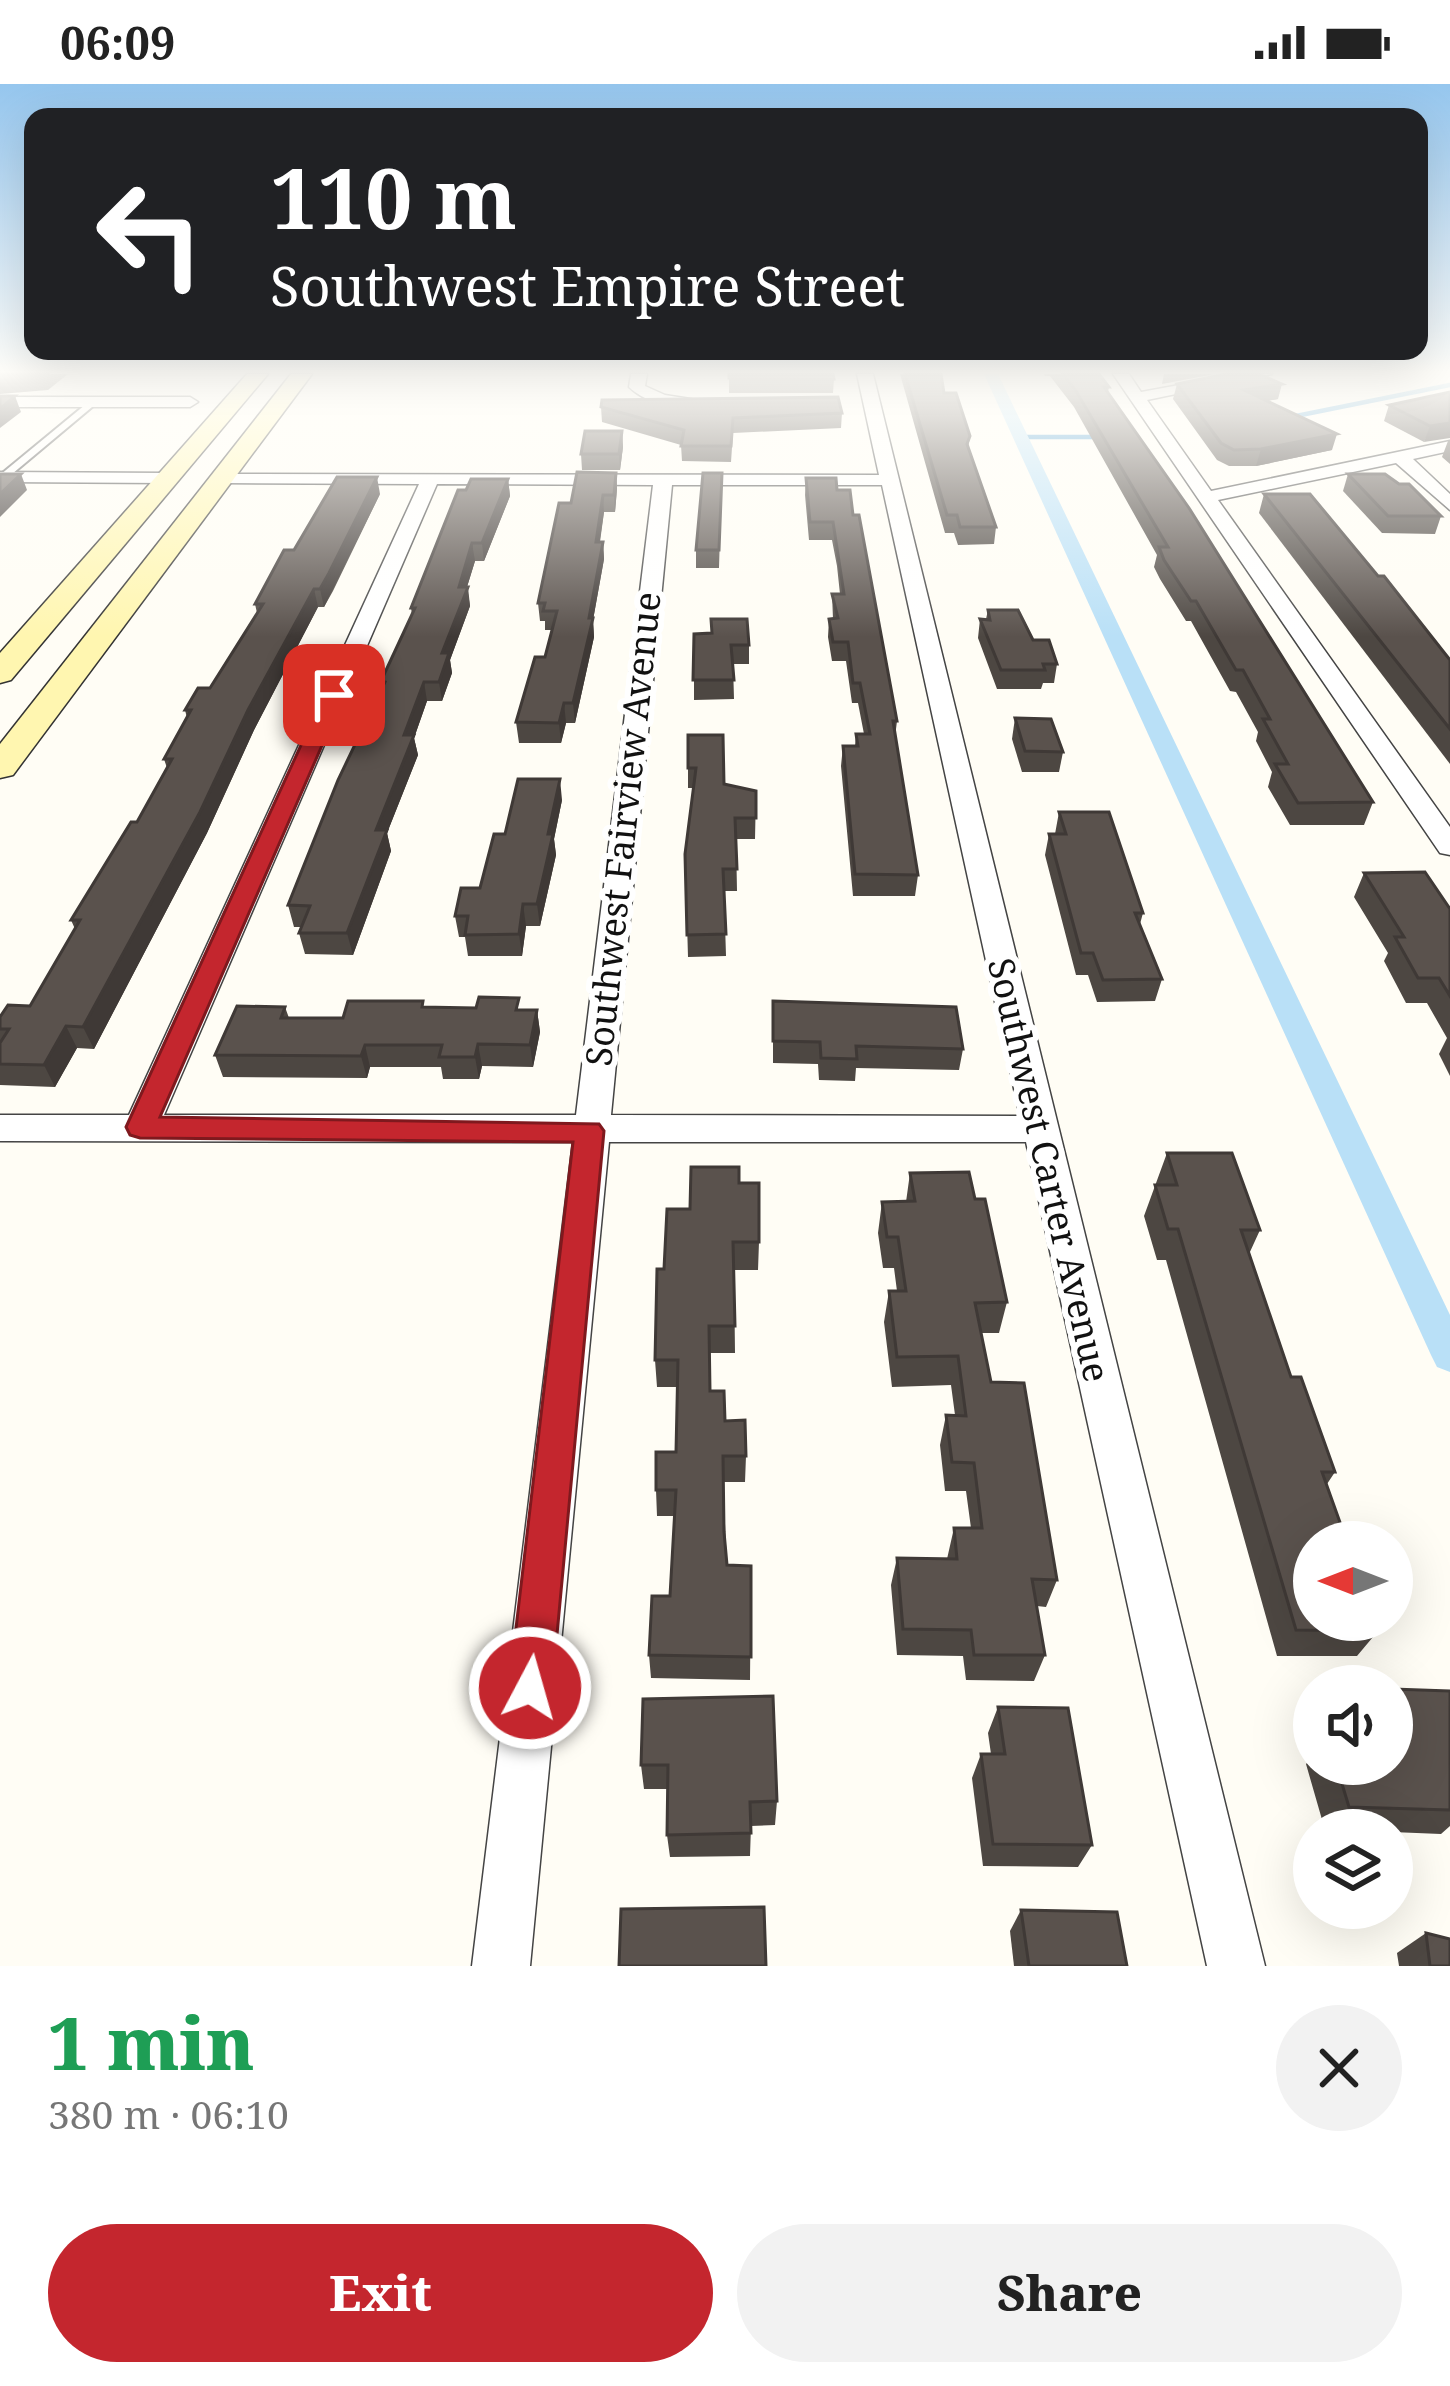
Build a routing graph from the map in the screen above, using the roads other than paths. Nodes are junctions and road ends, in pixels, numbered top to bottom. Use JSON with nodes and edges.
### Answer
{"nodes":[{"id":1,"x":181,"y":462,"type":"edge"},
{"id":2,"x":236,"y":462,"type":"edge"},
{"id":3,"x":883,"y":462,"type":"edge"},
{"id":4,"x":1183,"y":462,"type":"edge"},
{"id":5,"x":1376,"y":462,"type":"edge"},
{"id":6,"x":1405,"y":462,"type":"edge"},
{"id":7,"x":1,"y":477,"type":"edge"},
{"id":8,"x":167,"y":478,"type":"junction"},
{"id":9,"x":224,"y":478,"type":"junction"},
{"id":10,"x":431,"y":478,"type":"junction"},
{"id":11,"x":663,"y":480,"type":"junction"},
{"id":12,"x":889,"y":480,"type":"junction"},
{"id":13,"x":1208,"y":496,"type":"junction"},
{"id":14,"x":1450,"y":504,"type":"edge"},
{"id":15,"x":0,"y":674,"type":"edge"},
{"id":16,"x":0,"y":767,"type":"edge"},
{"id":17,"x":1450,"y":847,"type":"edge"},
{"id":18,"x":140,"y":1127,"type":"junction"},
{"id":19,"x":0,"y":1128,"type":"edge"},
{"id":20,"x":1039,"y":1129,"type":"junction"},
{"id":21,"x":589,"y":1131,"type":"junction"},
{"id":22,"x":501,"y":1966,"type":"edge"},
{"id":23,"x":1236,"y":1966,"type":"edge"}],
"edges":[{"from":1,"to":8,"type":"main road"},
{"from":2,"to":9,"type":"main road"},
{"from":3,"to":12,"type":"street","name":"Southwest Carter Avenue"},
{"from":4,"to":13,"type":"street"},
{"from":5,"to":13,"type":"street"},
{"from":6,"to":14,"type":"street"},
{"from":7,"to":8,"type":"street"},
{"from":8,"to":15,"type":"main road"},
{"from":9,"to":10,"type":"street"},
{"from":9,"to":16,"type":"main road"},
{"from":10,"to":11,"type":"street"},
{"from":10,"to":18,"type":"street"},
{"from":11,"to":12,"type":"street"},
{"from":11,"to":21,"type":"street","name":"Southwest Fairview Avenue"},
{"from":12,"to":20,"type":"street","name":"Southwest Carter Avenue"},
{"from":13,"to":17,"type":"street"},
{"from":18,"to":19,"type":"street"},
{"from":18,"to":21,"type":"street"},
{"from":20,"to":21,"type":"street"},
{"from":20,"to":23,"type":"street","name":"Southwest Carter Avenue"},
{"from":21,"to":22,"type":"street","name":"Southwest Fairview Avenue"}]}
